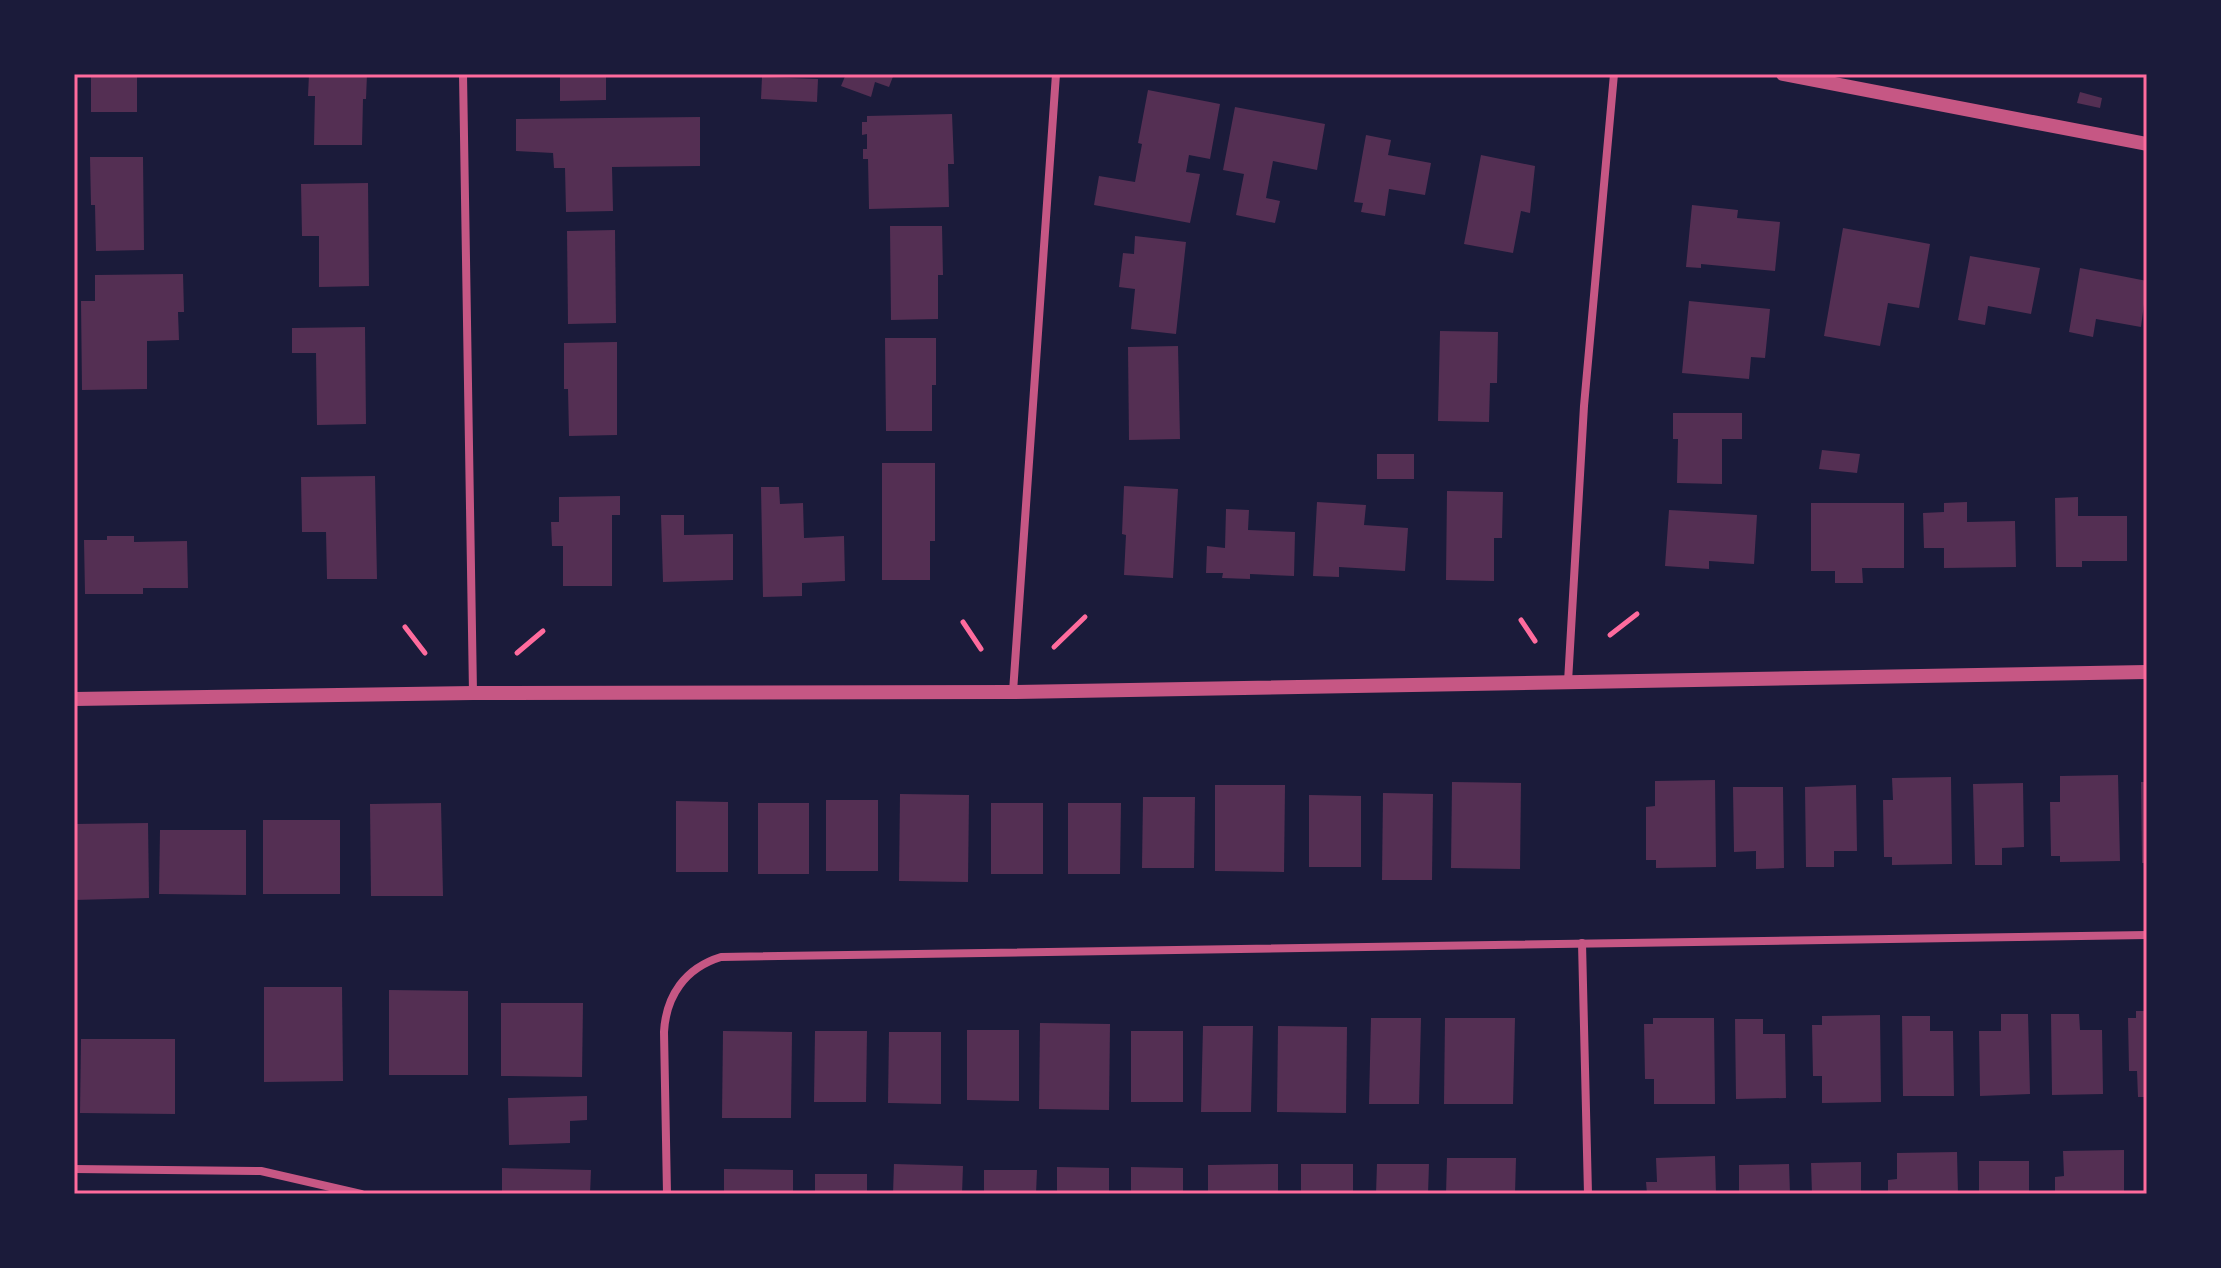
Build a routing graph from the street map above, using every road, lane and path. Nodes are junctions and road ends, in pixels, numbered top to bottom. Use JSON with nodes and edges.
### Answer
{"nodes":[{"id":1,"x":463,"y":74,"type":"edge"},
{"id":2,"x":1056,"y":74,"type":"edge"},
{"id":3,"x":1614,"y":74,"type":"edge"},
{"id":4,"x":1783,"y":74,"type":"edge"},
{"id":5,"x":2147,"y":144,"type":"edge"},
{"id":6,"x":1637,"y":614,"type":"dead end"},
{"id":7,"x":1085,"y":617,"type":"dead end"},
{"id":8,"x":1521,"y":620,"type":"dead end"},
{"id":9,"x":963,"y":622,"type":"dead end"},
{"id":10,"x":405,"y":627,"type":"dead end"},
{"id":11,"x":543,"y":631,"type":"dead end"},
{"id":12,"x":1610,"y":635,"type":"dead end"},
{"id":13,"x":1535,"y":641,"type":"dead end"},
{"id":14,"x":1054,"y":647,"type":"dead end"},
{"id":15,"x":981,"y":649,"type":"dead end"},
{"id":16,"x":425,"y":653,"type":"dead end"},
{"id":17,"x":517,"y":653,"type":"dead end"},
{"id":18,"x":2147,"y":672,"type":"edge"},
{"id":19,"x":1568,"y":682,"type":"junction"},
{"id":20,"x":1013,"y":692,"type":"junction"},
{"id":21,"x":473,"y":693,"type":"junction"},
{"id":22,"x":74,"y":699,"type":"edge"},
{"id":23,"x":2147,"y":935,"type":"edge"},
{"id":24,"x":1582,"y":943,"type":"junction"},
{"id":25,"x":74,"y":1169,"type":"edge"},
{"id":26,"x":361,"y":1194,"type":"edge"},
{"id":27,"x":667,"y":1194,"type":"edge"},
{"id":28,"x":1588,"y":1194,"type":"edge"}],
"edges":[{"from":1,"to":21,"type":"street"},
{"from":2,"to":20,"type":"street"},
{"from":3,"to":19,"type":"street"},
{"from":4,"to":5,"type":"street"},
{"from":6,"to":12,"type":"path"},
{"from":7,"to":14,"type":"path"},
{"from":8,"to":13,"type":"path"},
{"from":9,"to":15,"type":"path"},
{"from":10,"to":16,"type":"path"},
{"from":11,"to":17,"type":"path"},
{"from":18,"to":19,"type":"street"},
{"from":19,"to":20,"type":"street"},
{"from":20,"to":21,"type":"street"},
{"from":21,"to":22,"type":"street"},
{"from":23,"to":24,"type":"street"},
{"from":24,"to":27,"type":"street"},
{"from":24,"to":28,"type":"street"},
{"from":25,"to":26,"type":"street"}]}
